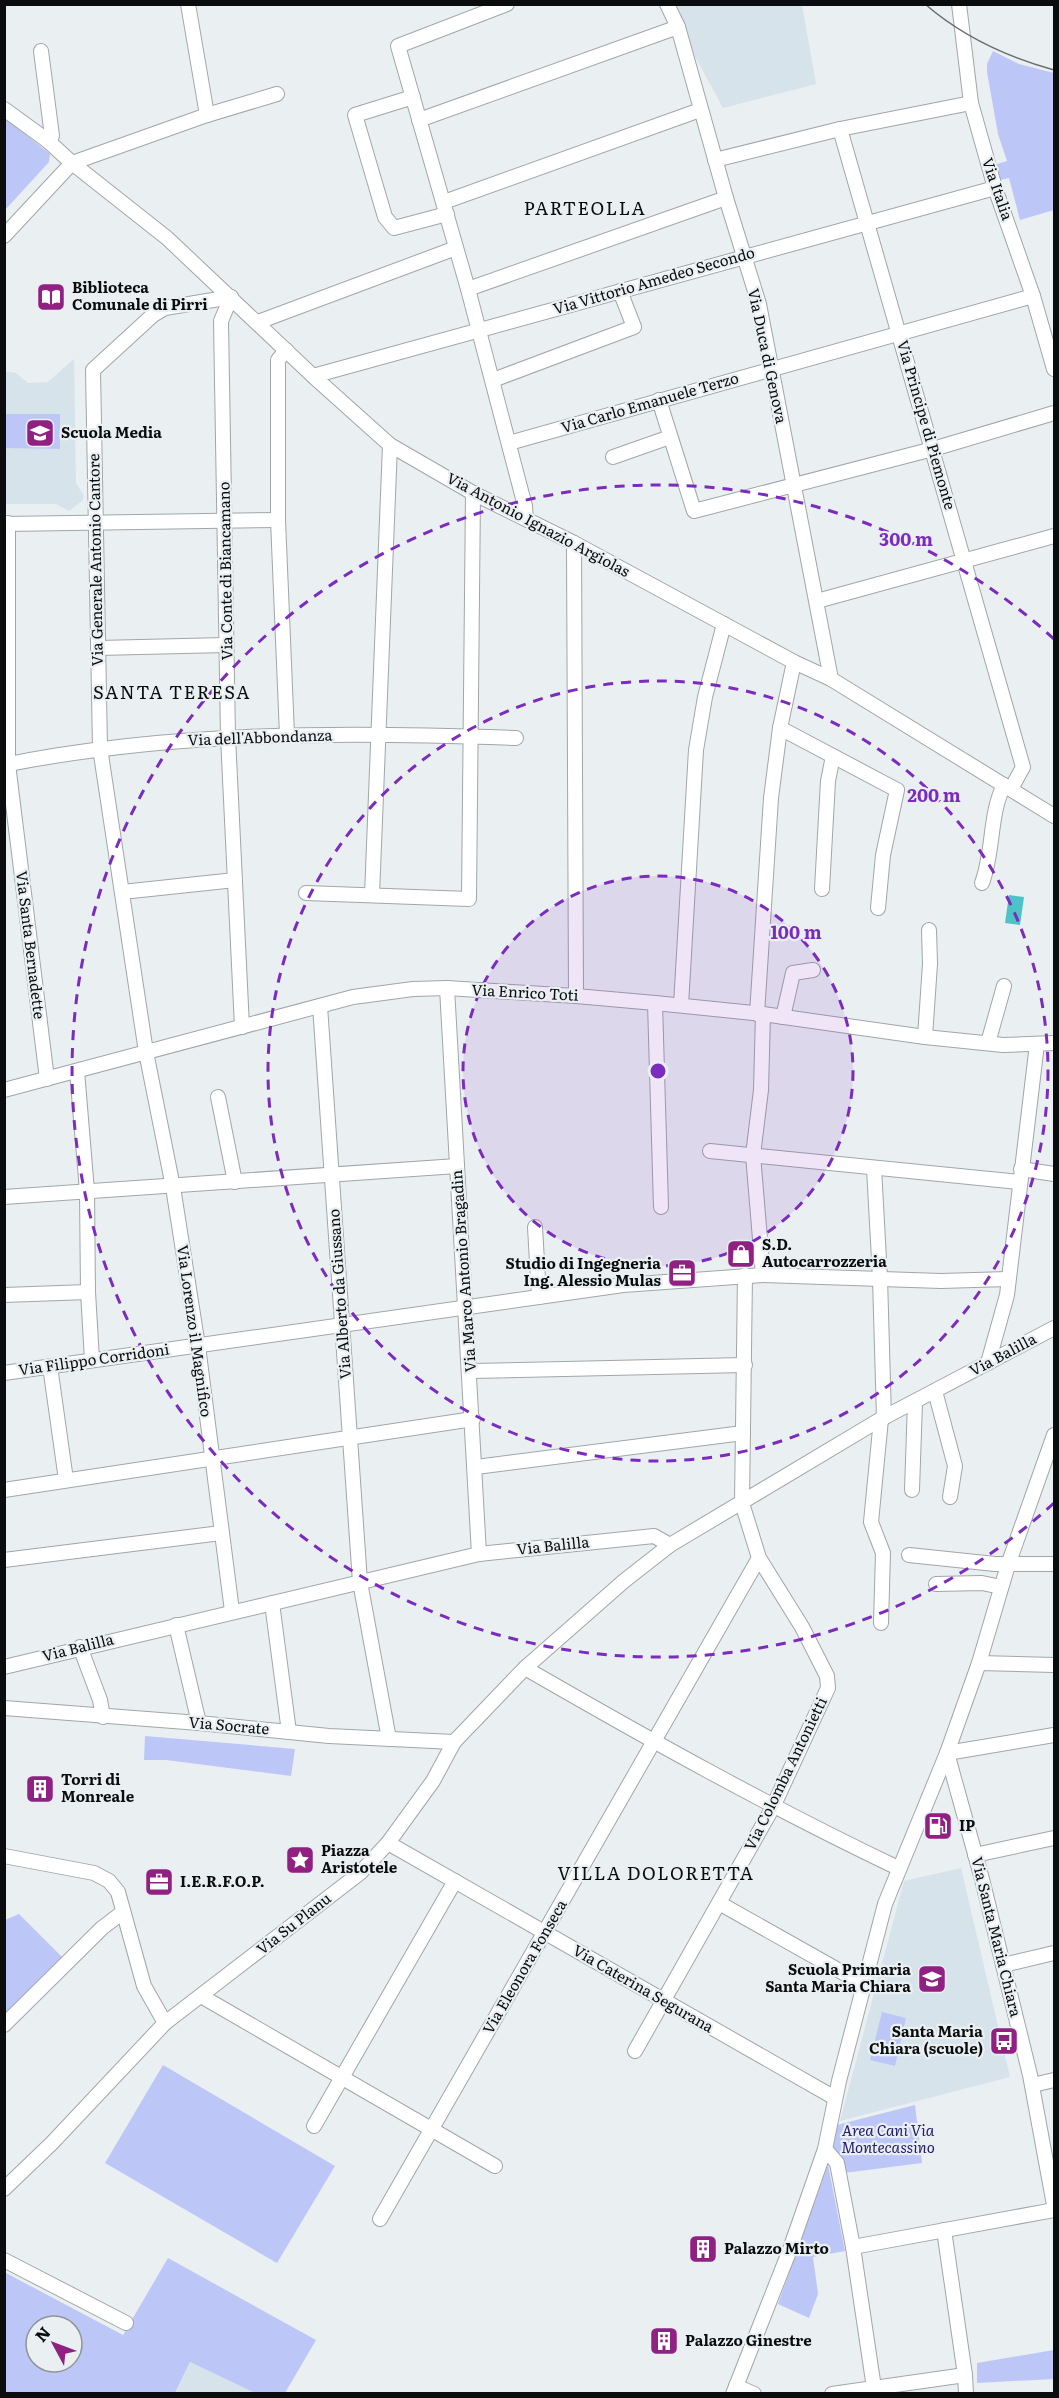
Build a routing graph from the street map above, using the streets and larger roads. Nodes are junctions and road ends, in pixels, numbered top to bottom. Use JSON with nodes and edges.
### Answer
{"nodes":[{"id":1,"x":188,"y":4,"type":"edge"},
{"id":2,"x":507,"y":4,"type":"edge"},
{"id":3,"x":667,"y":4,"type":"edge"},
{"id":4,"x":959,"y":4,"type":"edge"},
{"id":5,"x":678,"y":27,"type":"junction"},
{"id":6,"x":41,"y":51,"type":"dead end"},
{"id":7,"x":277,"y":94,"type":"dead end"},
{"id":8,"x":413,"y":97,"type":"junction"},
{"id":9,"x":971,"y":103,"type":"junction"},
{"id":10,"x":4,"y":109,"type":"edge"},
{"id":11,"x":700,"y":110,"type":"junction"},
{"id":12,"x":207,"y":115,"type":"junction"},
{"id":13,"x":419,"y":120,"type":"junction"},
{"id":14,"x":840,"y":129,"type":"junction"},
{"id":15,"x":48,"y":141,"type":"junction"},
{"id":16,"x":715,"y":160,"type":"junction"},
{"id":17,"x":72,"y":163,"type":"junction"},
{"id":18,"x":995,"y":188,"type":"junction"},
{"id":19,"x":726,"y":198,"type":"junction"},
{"id":20,"x":445,"y":208,"type":"junction"},
{"id":21,"x":868,"y":222,"type":"junction"},
{"id":22,"x":4,"y":236,"type":"edge"},
{"id":23,"x":456,"y":248,"type":"junction"},
{"id":24,"x":744,"y":256,"type":"junction"},
{"id":25,"x":468,"y":289,"type":"junction"},
{"id":26,"x":620,"y":291,"type":"junction"},
{"id":27,"x":1033,"y":296,"type":"junction"},
{"id":28,"x":231,"y":297,"type":"junction"},
{"id":29,"x":258,"y":322,"type":"junction"},
{"id":30,"x":478,"y":330,"type":"junction"},
{"id":31,"x":899,"y":333,"type":"junction"},
{"id":32,"x":286,"y":350,"type":"junction"},
{"id":33,"x":771,"y":369,"type":"junction"},
{"id":34,"x":1054,"y":369,"type":"edge"},
{"id":35,"x":313,"y":376,"type":"junction"},
{"id":36,"x":493,"y":380,"type":"junction"},
{"id":37,"x":659,"y":400,"type":"junction"},
{"id":38,"x":1054,"y":413,"type":"edge"},
{"id":39,"x":670,"y":437,"type":"junction"},
{"id":40,"x":509,"y":443,"type":"junction"},
{"id":41,"x":390,"y":445,"type":"junction"},
{"id":42,"x":933,"y":449,"type":"junction"},
{"id":43,"x":613,"y":457,"type":"dead end"},
{"id":44,"x":793,"y":484,"type":"junction"},
{"id":45,"x":472,"y":493,"type":"junction"},
{"id":46,"x":526,"y":519,"type":"junction"},
{"id":47,"x":278,"y":520,"type":"junction"},
{"id":48,"x":225,"y":521,"type":"junction"},
{"id":49,"x":96,"y":522,"type":"junction"},
{"id":50,"x":7,"y":524,"type":"edge"},
{"id":51,"x":1054,"y":536,"type":"edge"},
{"id":52,"x":574,"y":543,"type":"junction"},
{"id":53,"x":964,"y":560,"type":"junction"},
{"id":54,"x":817,"y":601,"type":"junction"},
{"id":55,"x":724,"y":624,"type":"junction"},
{"id":56,"x":226,"y":645,"type":"junction"},
{"id":57,"x":98,"y":648,"type":"junction"},
{"id":58,"x":794,"y":662,"type":"junction"},
{"id":59,"x":831,"y":679,"type":"junction"},
{"id":60,"x":780,"y":728,"type":"junction"},
{"id":61,"x":286,"y":735,"type":"junction"},
{"id":62,"x":378,"y":736,"type":"junction"},
{"id":63,"x":470,"y":736,"type":"junction"},
{"id":64,"x":228,"y":737,"type":"junction"},
{"id":65,"x":516,"y":738,"type":"dead end"},
{"id":66,"x":100,"y":748,"type":"junction"},
{"id":67,"x":833,"y":756,"type":"junction"},
{"id":68,"x":6,"y":764,"type":"edge"},
{"id":69,"x":1007,"y":787,"type":"junction"},
{"id":70,"x":1054,"y":816,"type":"edge"},
{"id":71,"x":235,"y":880,"type":"junction"},
{"id":72,"x":982,"y":883,"type":"dead end"},
{"id":73,"x":822,"y":889,"type":"dead end"},
{"id":74,"x":122,"y":891,"type":"junction"},
{"id":75,"x":306,"y":893,"type":"dead end"},
{"id":76,"x":372,"y":895,"type":"junction"},
{"id":77,"x":878,"y":908,"type":"dead end"},
{"id":78,"x":929,"y":930,"type":"dead end"},
{"id":79,"x":813,"y":970,"type":"dead end"},
{"id":80,"x":1004,"y":986,"type":"dead end"},
{"id":81,"x":447,"y":988,"type":"junction"},
{"id":82,"x":576,"y":996,"type":"junction"},
{"id":83,"x":655,"y":1003,"type":"junction"},
{"id":84,"x":681,"y":1005,"type":"junction"},
{"id":85,"x":320,"y":1006,"type":"junction"},
{"id":86,"x":760,"y":1014,"type":"junction"},
{"id":87,"x":783,"y":1017,"type":"junction"},
{"id":88,"x":242,"y":1027,"type":"junction"},
{"id":89,"x":925,"y":1037,"type":"junction"},
{"id":90,"x":1054,"y":1043,"type":"edge"},
{"id":91,"x":988,"y":1044,"type":"junction"},
{"id":92,"x":1037,"y":1044,"type":"junction"},
{"id":93,"x":146,"y":1052,"type":"junction"},
{"id":94,"x":77,"y":1071,"type":"junction"},
{"id":95,"x":47,"y":1079,"type":"junction"},
{"id":96,"x":4,"y":1090,"type":"edge"},
{"id":97,"x":218,"y":1097,"type":"dead end"},
{"id":98,"x":710,"y":1151,"type":"dead end"},
{"id":99,"x":753,"y":1155,"type":"junction"},
{"id":100,"x":457,"y":1167,"type":"junction"},
{"id":101,"x":874,"y":1168,"type":"junction"},
{"id":102,"x":330,"y":1174,"type":"junction"},
{"id":103,"x":1054,"y":1174,"type":"edge"},
{"id":104,"x":1020,"y":1175,"type":"junction"},
{"id":105,"x":235,"y":1182,"type":"junction"},
{"id":106,"x":173,"y":1187,"type":"junction"},
{"id":107,"x":87,"y":1191,"type":"junction"},
{"id":108,"x":4,"y":1197,"type":"edge"},
{"id":109,"x":661,"y":1207,"type":"dead end"},
{"id":110,"x":535,"y":1227,"type":"dead end"},
{"id":111,"x":745,"y":1275,"type":"junction"},
{"id":112,"x":763,"y":1275,"type":"junction"},
{"id":113,"x":880,"y":1278,"type":"junction"},
{"id":114,"x":1008,"y":1279,"type":"junction"},
{"id":115,"x":88,"y":1292,"type":"junction"},
{"id":116,"x":4,"y":1295,"type":"edge"},
{"id":117,"x":539,"y":1297,"type":"junction"},
{"id":118,"x":465,"y":1307,"type":"junction"},
{"id":119,"x":343,"y":1324,"type":"junction"},
{"id":120,"x":1054,"y":1328,"type":"edge"},
{"id":121,"x":198,"y":1346,"type":"junction"},
{"id":122,"x":92,"y":1360,"type":"junction"},
{"id":123,"x":988,"y":1363,"type":"junction"},
{"id":124,"x":745,"y":1365,"type":"junction"},
{"id":125,"x":50,"y":1366,"type":"junction"},
{"id":126,"x":470,"y":1371,"type":"junction"},
{"id":127,"x":4,"y":1373,"type":"edge"},
{"id":128,"x":935,"y":1391,"type":"junction"},
{"id":129,"x":915,"y":1402,"type":"junction"},
{"id":130,"x":883,"y":1418,"type":"junction"},
{"id":131,"x":473,"y":1419,"type":"junction"},
{"id":132,"x":743,"y":1433,"type":"junction"},
{"id":133,"x":1054,"y":1435,"type":"edge"},
{"id":134,"x":349,"y":1438,"type":"junction"},
{"id":135,"x":212,"y":1459,"type":"junction"},
{"id":136,"x":476,"y":1467,"type":"junction"},
{"id":137,"x":66,"y":1480,"type":"junction"},
{"id":138,"x":4,"y":1490,"type":"edge"},
{"id":139,"x":912,"y":1490,"type":"dead end"},
{"id":140,"x":950,"y":1497,"type":"dead end"},
{"id":141,"x":742,"y":1503,"type":"junction"},
{"id":142,"x":221,"y":1533,"type":"junction"},
{"id":143,"x":670,"y":1545,"type":"junction"},
{"id":144,"x":479,"y":1554,"type":"junction"},
{"id":145,"x":909,"y":1555,"type":"dead end"},
{"id":146,"x":759,"y":1558,"type":"junction"},
{"id":147,"x":4,"y":1560,"type":"edge"},
{"id":148,"x":1054,"y":1564,"type":"edge"},
{"id":149,"x":1008,"y":1565,"type":"junction"},
{"id":150,"x":360,"y":1582,"type":"junction"},
{"id":151,"x":936,"y":1584,"type":"dead end"},
{"id":152,"x":1002,"y":1587,"type":"junction"},
{"id":153,"x":272,"y":1603,"type":"junction"},
{"id":154,"x":232,"y":1611,"type":"junction"},
{"id":155,"x":881,"y":1623,"type":"dead end"},
{"id":156,"x":176,"y":1626,"type":"junction"},
{"id":157,"x":80,"y":1647,"type":"junction"},
{"id":158,"x":979,"y":1664,"type":"junction"},
{"id":159,"x":1054,"y":1665,"type":"edge"},
{"id":160,"x":4,"y":1667,"type":"edge"},
{"id":161,"x":525,"y":1668,"type":"junction"},
{"id":162,"x":4,"y":1708,"type":"edge"},
{"id":163,"x":103,"y":1717,"type":"junction"},
{"id":164,"x":200,"y":1723,"type":"junction"},
{"id":165,"x":289,"y":1732,"type":"junction"},
{"id":166,"x":1054,"y":1735,"type":"edge"},
{"id":167,"x":389,"y":1739,"type":"junction"},
{"id":168,"x":454,"y":1742,"type":"junction"},
{"id":169,"x":653,"y":1743,"type":"junction"},
{"id":170,"x":946,"y":1754,"type":"junction"},
{"id":171,"x":773,"y":1808,"type":"junction"},
{"id":172,"x":1054,"y":1838,"type":"edge"},
{"id":173,"x":388,"y":1843,"type":"junction"},
{"id":174,"x":975,"y":1855,"type":"junction"},
{"id":175,"x":4,"y":1856,"type":"edge"},
{"id":176,"x":898,"y":1868,"type":"junction"},
{"id":177,"x":455,"y":1881,"type":"junction"},
{"id":178,"x":719,"y":1903,"type":"junction"},
{"id":179,"x":123,"y":1912,"type":"junction"},
{"id":180,"x":545,"y":1932,"type":"junction"},
{"id":181,"x":1054,"y":1953,"type":"edge"},
{"id":182,"x":1003,"y":1965,"type":"junction"},
{"id":183,"x":863,"y":1984,"type":"junction"},
{"id":184,"x":201,"y":1996,"type":"junction"},
{"id":185,"x":664,"y":2001,"type":"junction"},
{"id":186,"x":165,"y":2023,"type":"junction"},
{"id":187,"x":4,"y":2025,"type":"edge"},
{"id":188,"x":635,"y":2051,"type":"dead end"},
{"id":189,"x":342,"y":2078,"type":"junction"},
{"id":190,"x":1054,"y":2080,"type":"edge"},
{"id":191,"x":1033,"y":2085,"type":"junction"},
{"id":192,"x":835,"y":2098,"type":"junction"},
{"id":193,"x":314,"y":2126,"type":"dead end"},
{"id":194,"x":432,"y":2129,"type":"junction"},
{"id":195,"x":825,"y":2149,"type":"junction"},
{"id":196,"x":495,"y":2166,"type":"dead end"},
{"id":197,"x":4,"y":2189,"type":"edge"},
{"id":198,"x":1054,"y":2208,"type":"edge"},
{"id":199,"x":380,"y":2219,"type":"dead end"},
{"id":200,"x":944,"y":2230,"type":"junction"},
{"id":201,"x":853,"y":2247,"type":"junction"},
{"id":202,"x":4,"y":2260,"type":"edge"},
{"id":203,"x":126,"y":2323,"type":"dead end"},
{"id":204,"x":965,"y":2375,"type":"junction"},
{"id":205,"x":874,"y":2388,"type":"junction"},
{"id":206,"x":734,"y":2390,"type":"edge"},
{"id":207,"x":754,"y":2394,"type":"edge"},
{"id":208,"x":832,"y":2394,"type":"edge"},
{"id":209,"x":966,"y":2394,"type":"edge"}],
"edges":[{"from":1,"to":12,"type":"street"},
{"from":2,"to":8,"type":"street"},
{"from":3,"to":5,"type":"street","name":"Via Duca di Genova"},
{"from":4,"to":9,"type":"street","name":"Via Italia"},
{"from":5,"to":11,"type":"street","name":"Via Duca di Genova"},
{"from":5,"to":13,"type":"street"},
{"from":6,"to":15,"type":"street"},
{"from":7,"to":12,"type":"street"},
{"from":8,"to":13,"type":"street"},
{"from":8,"to":20,"type":"street"},
{"from":9,"to":14,"type":"street"},
{"from":9,"to":18,"type":"street","name":"Via Italia"},
{"from":10,"to":15,"type":"street","name":"Via Antonio Ignazio Argiolas"},
{"from":11,"to":16,"type":"street","name":"Via Duca di Genova"},
{"from":11,"to":20,"type":"street"},
{"from":12,"to":17,"type":"street"},
{"from":13,"to":20,"type":"street"},
{"from":14,"to":16,"type":"street"},
{"from":14,"to":21,"type":"street","name":"Via Principe di Piemonte"},
{"from":15,"to":17,"type":"street","name":"Via Antonio Ignazio Argiolas"},
{"from":16,"to":19,"type":"street","name":"Via Duca di Genova"},
{"from":17,"to":22,"type":"street"},
{"from":17,"to":28,"type":"street","name":"Via Antonio Ignazio Argiolas"},
{"from":18,"to":21,"type":"street","name":"Via Vittorio Amedeo Secondo"},
{"from":18,"to":27,"type":"street","name":"Via Italia"},
{"from":19,"to":24,"type":"street","name":"Via Duca di Genova"},
{"from":19,"to":25,"type":"street"},
{"from":20,"to":23,"type":"street"},
{"from":21,"to":24,"type":"street","name":"Via Vittorio Amedeo Secondo"},
{"from":21,"to":31,"type":"street","name":"Via Principe di Piemonte"},
{"from":23,"to":25,"type":"street"},
{"from":23,"to":29,"type":"street"},
{"from":24,"to":26,"type":"street","name":"Via Vittorio Amedeo Secondo"},
{"from":24,"to":33,"type":"street","name":"Via Duca di Genova"},
{"from":25,"to":30,"type":"street"},
{"from":26,"to":30,"type":"street","name":"Via Vittorio Amedeo Secondo"},
{"from":26,"to":36,"type":"street"},
{"from":27,"to":31,"type":"street","name":"Via Carlo Emanuele Terzo"},
{"from":27,"to":34,"type":"street","name":"Via Italia"},
{"from":28,"to":29,"type":"street","name":"Via Antonio Ignazio Argiolas"},
{"from":28,"to":48,"type":"street","name":"Via Conte di Biancamano"},
{"from":28,"to":49,"type":"street","name":"Via Generale Antonio Cantore"},
{"from":29,"to":32,"type":"street","name":"Via Antonio Ignazio Argiolas"},
{"from":30,"to":35,"type":"street","name":"Via Vittorio Amedeo Secondo"},
{"from":30,"to":36,"type":"street"},
{"from":31,"to":33,"type":"street","name":"Via Carlo Emanuele Terzo"},
{"from":31,"to":42,"type":"street","name":"Via Principe di Piemonte"},
{"from":32,"to":35,"type":"street","name":"Via Antonio Ignazio Argiolas"},
{"from":32,"to":47,"type":"street"},
{"from":33,"to":37,"type":"street","name":"Via Carlo Emanuele Terzo"},
{"from":33,"to":44,"type":"street","name":"Via Duca di Genova"},
{"from":35,"to":41,"type":"street","name":"Via Antonio Ignazio Argiolas"},
{"from":36,"to":40,"type":"street"},
{"from":37,"to":39,"type":"street"},
{"from":37,"to":40,"type":"street","name":"Via Carlo Emanuele Terzo"},
{"from":38,"to":42,"type":"street"},
{"from":39,"to":43,"type":"street"},
{"from":39,"to":44,"type":"street"},
{"from":40,"to":46,"type":"street"},
{"from":41,"to":45,"type":"street","name":"Via Antonio Ignazio Argiolas"},
{"from":41,"to":62,"type":"street"},
{"from":42,"to":44,"type":"street"},
{"from":42,"to":53,"type":"street","name":"Via Principe di Piemonte"},
{"from":44,"to":54,"type":"street","name":"Via Duca di Genova"},
{"from":45,"to":46,"type":"street","name":"Via Antonio Ignazio Argiolas"},
{"from":45,"to":63,"type":"street"},
{"from":46,"to":52,"type":"street","name":"Via Antonio Ignazio Argiolas"},
{"from":47,"to":48,"type":"street"},
{"from":47,"to":61,"type":"street"},
{"from":48,"to":49,"type":"street"},
{"from":48,"to":56,"type":"street","name":"Via Conte di Biancamano"},
{"from":49,"to":50,"type":"street"},
{"from":49,"to":57,"type":"street","name":"Via Generale Antonio Cantore"},
{"from":50,"to":68,"type":"street","name":"Via Santa Bernadette"},
{"from":51,"to":53,"type":"street"},
{"from":52,"to":55,"type":"street","name":"Via Antonio Ignazio Argiolas"},
{"from":52,"to":82,"type":"street"},
{"from":53,"to":54,"type":"street"},
{"from":53,"to":69,"type":"street","name":"Via Principe di Piemonte"},
{"from":54,"to":59,"type":"street","name":"Via Duca di Genova"},
{"from":55,"to":58,"type":"street","name":"Via Antonio Ignazio Argiolas"},
{"from":55,"to":84,"type":"street"},
{"from":56,"to":57,"type":"street"},
{"from":56,"to":64,"type":"street","name":"Via Conte di Biancamano"},
{"from":57,"to":66,"type":"street","name":"Via Generale Antonio Cantore"},
{"from":58,"to":59,"type":"street","name":"Via Antonio Ignazio Argiolas"},
{"from":58,"to":60,"type":"street"},
{"from":59,"to":69,"type":"street","name":"Via Antonio Ignazio Argiolas"},
{"from":60,"to":67,"type":"street"},
{"from":60,"to":86,"type":"street"},
{"from":61,"to":62,"type":"street","name":"Via dell'Abbondanza"},
{"from":61,"to":64,"type":"street","name":"Via dell'Abbondanza"},
{"from":62,"to":63,"type":"street","name":"Via dell'Abbondanza"},
{"from":62,"to":76,"type":"street"},
{"from":63,"to":65,"type":"street","name":"Via dell'Abbondanza"},
{"from":63,"to":76,"type":"street"},
{"from":64,"to":66,"type":"street","name":"Via dell'Abbondanza"},
{"from":64,"to":71,"type":"street","name":"Via Conte di Biancamano"},
{"from":66,"to":68,"type":"street","name":"Via dell'Abbondanza"},
{"from":66,"to":74,"type":"street","name":"Via Generale Antonio Cantore"},
{"from":67,"to":73,"type":"street"},
{"from":67,"to":77,"type":"street"},
{"from":68,"to":95,"type":"street","name":"Via Santa Bernadette"},
{"from":69,"to":70,"type":"street","name":"Via Antonio Ignazio Argiolas"},
{"from":69,"to":72,"type":"street","name":"Via Principe di Piemonte"},
{"from":71,"to":74,"type":"street"},
{"from":71,"to":88,"type":"street","name":"Via Conte di Biancamano"},
{"from":74,"to":93,"type":"street","name":"Via Generale Antonio Cantore"},
{"from":75,"to":76,"type":"street"},
{"from":78,"to":89,"type":"street"},
{"from":79,"to":87,"type":"street"},
{"from":80,"to":91,"type":"street"},
{"from":81,"to":82,"type":"street","name":"Via Enrico Toti"},
{"from":81,"to":85,"type":"street","name":"Via Enrico Toti"},
{"from":81,"to":100,"type":"street","name":"Via Marco Antonio Bragadin"},
{"from":82,"to":83,"type":"street","name":"Via Enrico Toti"},
{"from":83,"to":84,"type":"street","name":"Via Enrico Toti"},
{"from":83,"to":109,"type":"street"},
{"from":84,"to":86,"type":"street","name":"Via Enrico Toti"},
{"from":85,"to":88,"type":"street","name":"Via Enrico Toti"},
{"from":85,"to":102,"type":"street","name":"Via Alberto da Giussano"},
{"from":86,"to":87,"type":"street","name":"Via Enrico Toti"},
{"from":86,"to":99,"type":"street"},
{"from":87,"to":89,"type":"street","name":"Via Enrico Toti"},
{"from":88,"to":93,"type":"street","name":"Via Enrico Toti"},
{"from":89,"to":91,"type":"street","name":"Via Enrico Toti"},
{"from":90,"to":92,"type":"street","name":"Via Enrico Toti"},
{"from":91,"to":92,"type":"street","name":"Via Enrico Toti"},
{"from":92,"to":104,"type":"street"},
{"from":93,"to":94,"type":"street","name":"Via Enrico Toti"},
{"from":93,"to":106,"type":"street","name":"Via Lorenzo il Magnifico"},
{"from":94,"to":95,"type":"street","name":"Via Enrico Toti"},
{"from":94,"to":107,"type":"street"},
{"from":95,"to":96,"type":"street","name":"Via Enrico Toti"},
{"from":97,"to":105,"type":"street"},
{"from":98,"to":99,"type":"street"},
{"from":99,"to":101,"type":"street"},
{"from":99,"to":112,"type":"street"},
{"from":100,"to":102,"type":"street"},
{"from":100,"to":118,"type":"street","name":"Via Marco Antonio Bragadin"},
{"from":101,"to":104,"type":"street"},
{"from":101,"to":113,"type":"street"},
{"from":102,"to":105,"type":"street"},
{"from":102,"to":119,"type":"street","name":"Via Alberto da Giussano"},
{"from":103,"to":104,"type":"street"},
{"from":104,"to":114,"type":"street"},
{"from":105,"to":106,"type":"street"},
{"from":106,"to":107,"type":"street"},
{"from":106,"to":121,"type":"street","name":"Via Lorenzo il Magnifico"},
{"from":107,"to":108,"type":"street"},
{"from":107,"to":115,"type":"street"},
{"from":110,"to":117,"type":"street"},
{"from":111,"to":112,"type":"street","name":"Via Filippo Corridoni"},
{"from":111,"to":117,"type":"street","name":"Via Filippo Corridoni"},
{"from":111,"to":124,"type":"street"},
{"from":112,"to":113,"type":"street","name":"Via Filippo Corridoni"},
{"from":113,"to":114,"type":"street","name":"Via Filippo Corridoni"},
{"from":113,"to":130,"type":"street"},
{"from":114,"to":123,"type":"street"},
{"from":115,"to":116,"type":"street"},
{"from":115,"to":122,"type":"street"},
{"from":117,"to":118,"type":"street","name":"Via Filippo Corridoni"},
{"from":118,"to":119,"type":"street","name":"Via Filippo Corridoni"},
{"from":118,"to":126,"type":"street","name":"Via Marco Antonio Bragadin"},
{"from":119,"to":121,"type":"street","name":"Via Filippo Corridoni"},
{"from":119,"to":134,"type":"street","name":"Via Alberto da Giussano"},
{"from":120,"to":123,"type":"street","name":"Via Balilla"},
{"from":121,"to":122,"type":"street","name":"Via Filippo Corridoni"},
{"from":121,"to":135,"type":"street","name":"Via Lorenzo il Magnifico"},
{"from":122,"to":125,"type":"street","name":"Via Filippo Corridoni"},
{"from":123,"to":128,"type":"street","name":"Via Balilla"},
{"from":124,"to":126,"type":"street"},
{"from":124,"to":132,"type":"street"},
{"from":125,"to":127,"type":"street","name":"Via Filippo Corridoni"},
{"from":125,"to":137,"type":"street"},
{"from":126,"to":131,"type":"street","name":"Via Marco Antonio Bragadin"},
{"from":128,"to":129,"type":"street","name":"Via Balilla"},
{"from":128,"to":140,"type":"street"},
{"from":129,"to":130,"type":"street","name":"Via Balilla"},
{"from":129,"to":139,"type":"street"},
{"from":130,"to":141,"type":"street","name":"Via Balilla"},
{"from":130,"to":155,"type":"street"},
{"from":131,"to":134,"type":"street"},
{"from":131,"to":136,"type":"street","name":"Via Marco Antonio Bragadin"},
{"from":132,"to":136,"type":"street"},
{"from":132,"to":141,"type":"street"},
{"from":133,"to":149,"type":"street"},
{"from":134,"to":135,"type":"street"},
{"from":134,"to":150,"type":"street","name":"Via Alberto da Giussano"},
{"from":135,"to":137,"type":"street"},
{"from":135,"to":142,"type":"street","name":"Via Lorenzo il Magnifico"},
{"from":136,"to":144,"type":"street","name":"Via Marco Antonio Bragadin"},
{"from":137,"to":138,"type":"street"},
{"from":141,"to":143,"type":"street","name":"Via Balilla"},
{"from":141,"to":146,"type":"street"},
{"from":142,"to":147,"type":"street"},
{"from":142,"to":154,"type":"street","name":"Via Lorenzo il Magnifico"},
{"from":143,"to":144,"type":"street","name":"Via Balilla"},
{"from":143,"to":161,"type":"street","name":"Via Su Planu"},
{"from":144,"to":150,"type":"street","name":"Via Balilla"},
{"from":145,"to":149,"type":"street"},
{"from":146,"to":169,"type":"street","name":"Via Eleonora Fonseca"},
{"from":146,"to":171,"type":"street","name":"Via Colomba Antonietti"},
{"from":148,"to":149,"type":"street"},
{"from":149,"to":152,"type":"street"},
{"from":150,"to":153,"type":"street","name":"Via Balilla"},
{"from":150,"to":167,"type":"street","name":"Via Alberto da Giussano"},
{"from":151,"to":152,"type":"street"},
{"from":152,"to":158,"type":"street"},
{"from":153,"to":154,"type":"street","name":"Via Balilla"},
{"from":153,"to":165,"type":"street"},
{"from":154,"to":156,"type":"street","name":"Via Balilla"},
{"from":156,"to":157,"type":"street","name":"Via Balilla"},
{"from":156,"to":164,"type":"street"},
{"from":157,"to":160,"type":"street","name":"Via Balilla"},
{"from":157,"to":163,"type":"street"},
{"from":158,"to":159,"type":"street"},
{"from":158,"to":170,"type":"street"},
{"from":161,"to":168,"type":"street","name":"Via Su Planu"},
{"from":161,"to":169,"type":"street"},
{"from":162,"to":163,"type":"street","name":"Via Socrate"},
{"from":163,"to":164,"type":"street","name":"Via Socrate"},
{"from":164,"to":165,"type":"street","name":"Via Socrate"},
{"from":165,"to":167,"type":"street","name":"Via Socrate"},
{"from":166,"to":170,"type":"street"},
{"from":167,"to":168,"type":"street","name":"Via Socrate"},
{"from":168,"to":173,"type":"street","name":"Via Su Planu"},
{"from":169,"to":171,"type":"street"},
{"from":169,"to":180,"type":"street","name":"Via Eleonora Fonseca"},
{"from":170,"to":174,"type":"street","name":"Via Santa Maria Chiara"},
{"from":170,"to":176,"type":"street"},
{"from":171,"to":176,"type":"street"},
{"from":171,"to":178,"type":"street","name":"Via Colomba Antonietti"},
{"from":172,"to":174,"type":"street"},
{"from":173,"to":177,"type":"street","name":"Via Caterina Segurana"},
{"from":173,"to":184,"type":"street","name":"Via Su Planu"},
{"from":174,"to":182,"type":"street","name":"Via Santa Maria Chiara"},
{"from":175,"to":179,"type":"street"},
{"from":176,"to":183,"type":"street"},
{"from":177,"to":180,"type":"street","name":"Via Caterina Segurana"},
{"from":177,"to":189,"type":"street"},
{"from":178,"to":183,"type":"street"},
{"from":178,"to":185,"type":"street","name":"Via Colomba Antonietti"},
{"from":179,"to":186,"type":"street"},
{"from":179,"to":187,"type":"street"},
{"from":180,"to":185,"type":"street","name":"Via Caterina Segurana"},
{"from":180,"to":194,"type":"street","name":"Via Eleonora Fonseca"},
{"from":181,"to":182,"type":"street"},
{"from":182,"to":191,"type":"street","name":"Via Santa Maria Chiara"},
{"from":183,"to":192,"type":"street"},
{"from":184,"to":186,"type":"street","name":"Via Su Planu"},
{"from":184,"to":189,"type":"street"},
{"from":185,"to":188,"type":"street","name":"Via Colomba Antonietti"},
{"from":185,"to":192,"type":"street","name":"Via Caterina Segurana"},
{"from":186,"to":197,"type":"street","name":"Via Su Planu"},
{"from":189,"to":193,"type":"street"},
{"from":189,"to":194,"type":"street"},
{"from":190,"to":191,"type":"street"},
{"from":191,"to":198,"type":"street","name":"Via Santa Maria Chiara"},
{"from":192,"to":195,"type":"street"},
{"from":194,"to":196,"type":"street"},
{"from":194,"to":199,"type":"street","name":"Via Eleonora Fonseca"},
{"from":195,"to":201,"type":"street"},
{"from":195,"to":206,"type":"street"},
{"from":198,"to":200,"type":"street"},
{"from":200,"to":201,"type":"street"},
{"from":200,"to":204,"type":"street"},
{"from":201,"to":205,"type":"street"},
{"from":202,"to":203,"type":"street"},
{"from":204,"to":205,"type":"street"},
{"from":204,"to":209,"type":"street"},
{"from":205,"to":208,"type":"street"},
{"from":206,"to":207,"type":"street"}]}
